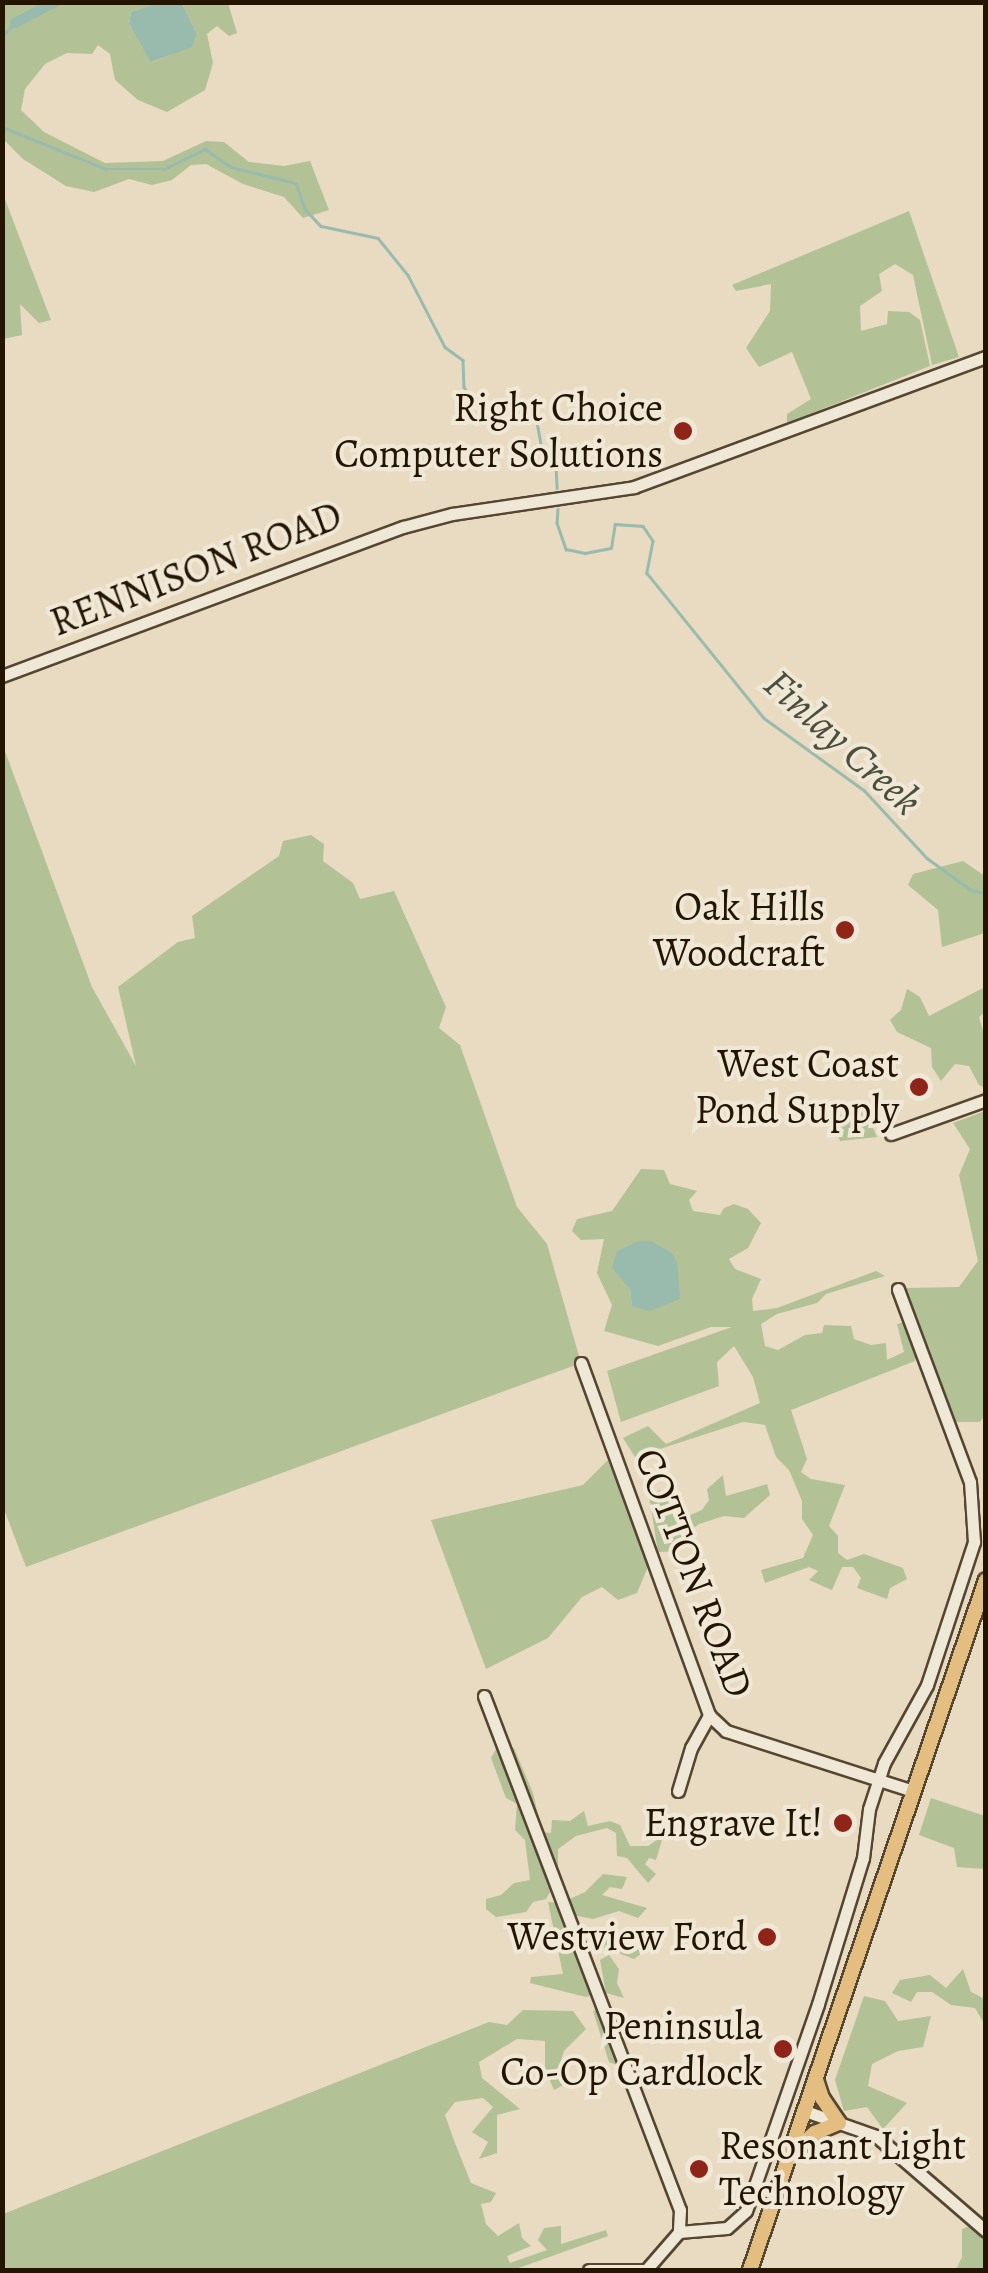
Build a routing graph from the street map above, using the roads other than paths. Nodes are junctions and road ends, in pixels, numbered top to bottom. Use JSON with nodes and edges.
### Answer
{"nodes":[{"id":1,"x":986,"y":357,"type":"edge"},
{"id":2,"x":2,"y":676,"type":"edge"},
{"id":3,"x":986,"y":1100,"type":"edge"},
{"id":4,"x":891,"y":1134,"type":"dead end"},
{"id":5,"x":898,"y":1289,"type":"dead end"},
{"id":6,"x":581,"y":1363,"type":"dead end"},
{"id":7,"x":986,"y":1580,"type":"edge"},
{"id":8,"x":484,"y":1696,"type":"dead end"},
{"id":9,"x":708,"y":1716,"type":"junction"},
{"id":10,"x":878,"y":1780,"type":"junction"},
{"id":11,"x":678,"y":1791,"type":"dead end"},
{"id":12,"x":912,"y":1791,"type":"junction"},
{"id":13,"x":816,"y":2079,"type":"junction"},
{"id":14,"x":804,"y":2110,"type":"junction"},
{"id":15,"x":839,"y":2123,"type":"junction"},
{"id":16,"x":789,"y":2157,"type":"junction"},
{"id":17,"x":986,"y":2231,"type":"edge"},
{"id":18,"x":679,"y":2232,"type":"junction"},
{"id":19,"x":755,"y":2255,"type":"junction"},
{"id":20,"x":590,"y":2270,"type":"edge"},
{"id":21,"x":646,"y":2270,"type":"edge"},
{"id":22,"x":750,"y":2270,"type":"edge"},
{"id":23,"x":759,"y":2270,"type":"edge"}],
"edges":[{"from":1,"to":2,"type":"street","name":"RENNISON ROAD"},
{"from":3,"to":4,"type":"street"},
{"from":5,"to":10,"type":"street"},
{"from":6,"to":9,"type":"street","name":"COTTON ROAD"},
{"from":7,"to":12,"type":"main road"},
{"from":8,"to":18,"type":"street"},
{"from":9,"to":10,"type":"street","name":"COTTON ROAD"},
{"from":9,"to":11,"type":"street"},
{"from":10,"to":12,"type":"street","name":"COTTON ROAD"},
{"from":10,"to":18,"type":"street"},
{"from":12,"to":13,"type":"main road"},
{"from":13,"to":14,"type":"main road"},
{"from":13,"to":15,"type":"main road"},
{"from":14,"to":15,"type":"street"},
{"from":14,"to":16,"type":"main road"},
{"from":15,"to":16,"type":"main road"},
{"from":15,"to":17,"type":"street"},
{"from":16,"to":19,"type":"main road"},
{"from":18,"to":21,"type":"street"},
{"from":19,"to":22,"type":"main road"},
{"from":19,"to":23,"type":"main road"},
{"from":20,"to":21,"type":"street"}]}
